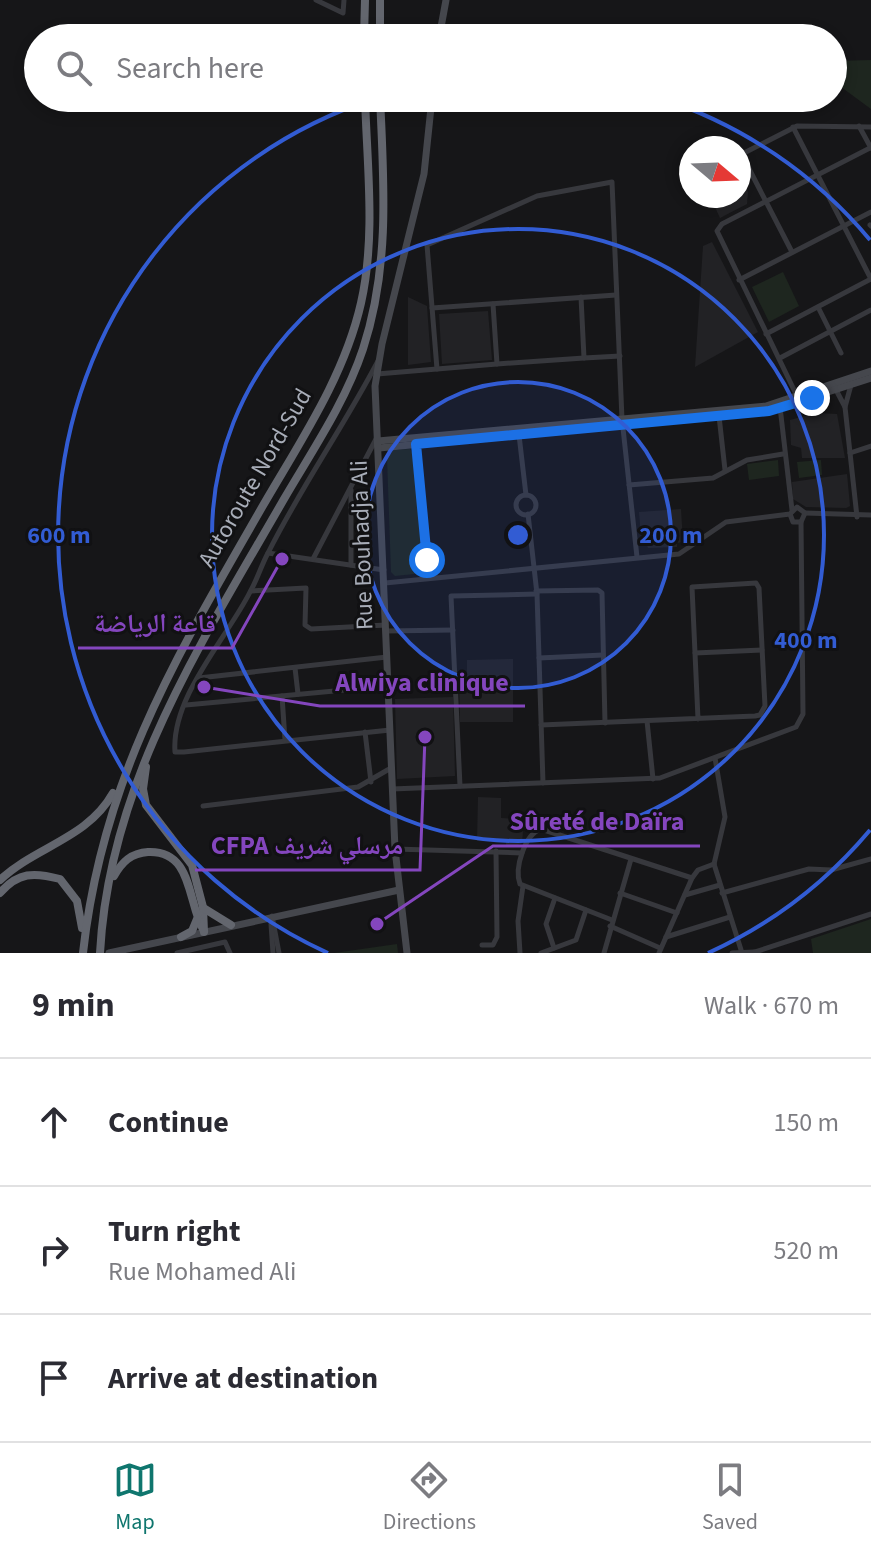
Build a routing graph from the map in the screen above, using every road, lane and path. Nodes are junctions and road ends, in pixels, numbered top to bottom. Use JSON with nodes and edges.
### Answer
{"nodes":[{"id":1,"x":316,"y":0,"type":"edge"},
{"id":2,"x":344,"y":0,"type":"edge"},
{"id":3,"x":365,"y":0,"type":"edge"},
{"id":4,"x":380,"y":0,"type":"edge"},
{"id":5,"x":446,"y":0,"type":"edge"},
{"id":6,"x":364,"y":24,"type":"edge"},
{"id":7,"x":380,"y":24,"type":"edge"},
{"id":8,"x":442,"y":24,"type":"edge"},
{"id":9,"x":365,"y":112,"type":"edge"},
{"id":10,"x":380,"y":112,"type":"edge"},
{"id":11,"x":431,"y":112,"type":"edge"},
{"id":12,"x":859,"y":126,"type":"junction"},
{"id":13,"x":793,"y":127,"type":"junction"},
{"id":14,"x":871,"y":127,"type":"edge"},
{"id":15,"x":871,"y":149,"type":"edge"},
{"id":16,"x":817,"y":174,"type":"junction"},
{"id":17,"x":766,"y":201,"type":"junction"},
{"id":18,"x":871,"y":212,"type":"edge"},
{"id":19,"x":843,"y":225,"type":"junction"},
{"id":20,"x":792,"y":252,"type":"junction"},
{"id":21,"x":871,"y":279,"type":"edge"},
{"id":22,"x":739,"y":280,"type":"junction"},
{"id":23,"x":616,"y":295,"type":"junction"},
{"id":24,"x":581,"y":297,"type":"junction"},
{"id":25,"x":493,"y":304,"type":"junction"},
{"id":26,"x":818,"y":307,"type":"junction"},
{"id":27,"x":432,"y":308,"type":"junction"},
{"id":28,"x":871,"y":310,"type":"edge"},
{"id":29,"x":830,"y":332,"type":"junction"},
{"id":30,"x":766,"y":334,"type":"junction"},
{"id":31,"x":841,"y":353,"type":"dead end"},
{"id":32,"x":620,"y":356,"type":"junction"},
{"id":33,"x":379,"y":358,"type":"junction"},
{"id":34,"x":584,"y":358,"type":"junction"},
{"id":35,"x":780,"y":358,"type":"junction"},
{"id":36,"x":497,"y":364,"type":"junction"},
{"id":37,"x":437,"y":369,"type":"junction"},
{"id":38,"x":871,"y":371,"type":"edge"},
{"id":39,"x":376,"y":374,"type":"junction"},
{"id":40,"x":871,"y":378,"type":"edge"},
{"id":41,"x":841,"y":385,"type":"junction"},
{"id":42,"x":797,"y":396,"type":"junction"},
{"id":43,"x":358,"y":398,"type":"junction"},
{"id":44,"x":376,"y":399,"type":"junction"},
{"id":45,"x":780,"y":405,"type":"junction"},
{"id":46,"x":845,"y":407,"type":"junction"},
{"id":47,"x":719,"y":416,"type":"junction"},
{"id":48,"x":622,"y":422,"type":"junction"},
{"id":49,"x":519,"y":435,"type":"junction"},
{"id":50,"x":378,"y":441,"type":"junction"},
{"id":51,"x":416,"y":444,"type":"junction"},
{"id":52,"x":871,"y":446,"type":"edge"},
{"id":53,"x":850,"y":453,"type":"junction"},
{"id":54,"x":783,"y":454,"type":"junction"},
{"id":55,"x":725,"y":470,"type":"junction"},
{"id":56,"x":629,"y":485,"type":"junction"},
{"id":57,"x":351,"y":487,"type":"junction"},
{"id":58,"x":526,"y":495,"type":"junction"},
{"id":59,"x":791,"y":512,"type":"junction"},
{"id":60,"x":805,"y":513,"type":"junction"},
{"id":61,"x":528,"y":514,"type":"junction"},
{"id":62,"x":871,"y":515,"type":"edge"},
{"id":63,"x":857,"y":517,"type":"junction"},
{"id":64,"x":801,"y":522,"type":"junction"},
{"id":65,"x":268,"y":553,"type":"junction"},
{"id":66,"x":637,"y":557,"type":"junction"},
{"id":67,"x":313,"y":559,"type":"junction"},
{"id":68,"x":351,"y":565,"type":"junction"},
{"id":69,"x":535,"y":567,"type":"junction"},
{"id":70,"x":384,"y":570,"type":"junction"},
{"id":71,"x":429,"y":578,"type":"junction"},
{"id":72,"x":385,"y":583,"type":"junction"},
{"id":73,"x":251,"y":591,"type":"junction"},
{"id":74,"x":537,"y":593,"type":"junction"},
{"id":75,"x":386,"y":628,"type":"junction"},
{"id":76,"x":453,"y":630,"type":"junction"},
{"id":77,"x":762,"y":650,"type":"junction"},
{"id":78,"x":695,"y":653,"type":"junction"},
{"id":79,"x":603,"y":655,"type":"junction"},
{"id":80,"x":387,"y":657,"type":"junction"},
{"id":81,"x":539,"y":658,"type":"junction"},
{"id":82,"x":295,"y":668,"type":"junction"},
{"id":83,"x":198,"y":678,"type":"junction"},
{"id":84,"x":388,"y":686,"type":"junction"},
{"id":85,"x":298,"y":694,"type":"junction"},
{"id":86,"x":282,"y":696,"type":"junction"},
{"id":87,"x":185,"y":706,"type":"junction"},
{"id":88,"x":698,"y":719,"type":"junction"},
{"id":89,"x":647,"y":721,"type":"junction"},
{"id":90,"x":605,"y":723,"type":"junction"},
{"id":91,"x":541,"y":725,"type":"junction"},
{"id":92,"x":390,"y":730,"type":"junction"},
{"id":93,"x":365,"y":732,"type":"junction"},
{"id":94,"x":152,"y":737,"type":"junction"},
{"id":95,"x":285,"y":740,"type":"junction"},
{"id":96,"x":715,"y":758,"type":"junction"},
{"id":97,"x":391,"y":768,"type":"junction"},
{"id":98,"x":123,"y":771,"type":"junction"},
{"id":99,"x":653,"y":779,"type":"junction"},
{"id":100,"x":371,"y":782,"type":"junction"},
{"id":101,"x":543,"y":783,"type":"junction"},
{"id":102,"x":460,"y":786,"type":"junction"},
{"id":103,"x":392,"y":789,"type":"junction"},
{"id":104,"x":203,"y":806,"type":"dead end"},
{"id":105,"x":395,"y":849,"type":"junction"},
{"id":106,"x":496,"y":851,"type":"junction"},
{"id":107,"x":522,"y":853,"type":"junction"},
{"id":108,"x":631,"y":859,"type":"junction"},
{"id":109,"x":871,"y":859,"type":"edge"},
{"id":110,"x":714,"y":864,"type":"junction"},
{"id":111,"x":692,"y":878,"type":"junction"},
{"id":112,"x":0,"y":880,"type":"edge"},
{"id":113,"x":720,"y":885,"type":"junction"},
{"id":114,"x":523,"y":886,"type":"junction"},
{"id":115,"x":399,"y":890,"type":"junction"},
{"id":116,"x":0,"y":893,"type":"edge"},
{"id":117,"x":620,"y":893,"type":"junction"},
{"id":118,"x":722,"y":893,"type":"junction"},
{"id":119,"x":685,"y":895,"type":"junction"},
{"id":120,"x":555,"y":898,"type":"junction"},
{"id":121,"x":106,"y":903,"type":"junction"},
{"id":122,"x":586,"y":910,"type":"junction"},
{"id":123,"x":200,"y":911,"type":"junction"},
{"id":124,"x":677,"y":913,"type":"junction"},
{"id":125,"x":871,"y":914,"type":"edge"},
{"id":126,"x":271,"y":915,"type":"junction"},
{"id":127,"x":730,"y":917,"type":"junction"},
{"id":128,"x":611,"y":923,"type":"junction"},
{"id":129,"x":231,"y":925,"type":"junction"},
{"id":130,"x":204,"y":932,"type":"junction"},
{"id":131,"x":181,"y":937,"type":"junction"},
{"id":132,"x":666,"y":937,"type":"junction"},
{"id":133,"x":482,"y":945,"type":"dead end"},
{"id":134,"x":554,"y":948,"type":"junction"},
{"id":135,"x":660,"y":951,"type":"edge"},
{"id":136,"x":741,"y":952,"type":"edge"},
{"id":137,"x":754,"y":952,"type":"edge"},
{"id":138,"x":82,"y":953,"type":"edge"},
{"id":139,"x":100,"y":953,"type":"edge"},
{"id":140,"x":109,"y":953,"type":"edge"},
{"id":141,"x":177,"y":953,"type":"edge"},
{"id":142,"x":230,"y":953,"type":"edge"},
{"id":143,"x":276,"y":953,"type":"edge"},
{"id":144,"x":407,"y":953,"type":"edge"},
{"id":145,"x":520,"y":953,"type":"edge"},
{"id":146,"x":541,"y":953,"type":"edge"},
{"id":147,"x":604,"y":953,"type":"edge"},
{"id":148,"x":732,"y":953,"type":"edge"}],
"edges":[{"from":1,"to":2,"type":"street"},
{"from":3,"to":6,"type":"highway"},
{"from":4,"to":7,"type":"highway"},
{"from":5,"to":8,"type":"main road"},
{"from":9,"to":98,"type":"highway","name":"Autoroute Nord-Sud"},
{"from":10,"to":94,"type":"highway","name":"Autoroute Nord-Sud"},
{"from":11,"to":33,"type":"main road","name":"Rue Bouhadja Ali"},
{"from":12,"to":13,"type":"street"},
{"from":12,"to":14,"type":"street"},
{"from":12,"to":15,"type":"street"},
{"from":13,"to":16,"type":"street"},
{"from":13,"to":17,"type":"street"},
{"from":15,"to":16,"type":"street"},
{"from":16,"to":17,"type":"street"},
{"from":16,"to":19,"type":"street"},
{"from":17,"to":20,"type":"street"},
{"from":17,"to":22,"type":"street"},
{"from":18,"to":19,"type":"street"},
{"from":19,"to":20,"type":"street"},
{"from":19,"to":21,"type":"street"},
{"from":20,"to":22,"type":"street"},
{"from":21,"to":26,"type":"street"},
{"from":22,"to":30,"type":"street"},
{"from":23,"to":24,"type":"street"},
{"from":23,"to":27,"type":"street"},
{"from":23,"to":32,"type":"street"},
{"from":24,"to":25,"type":"street"},
{"from":24,"to":34,"type":"street"},
{"from":25,"to":27,"type":"street"},
{"from":25,"to":36,"type":"street"},
{"from":26,"to":29,"type":"street"},
{"from":26,"to":30,"type":"street"},
{"from":27,"to":37,"type":"street"},
{"from":28,"to":29,"type":"street"},
{"from":29,"to":31,"type":"street"},
{"from":29,"to":35,"type":"street"},
{"from":30,"to":35,"type":"street"},
{"from":32,"to":34,"type":"street"},
{"from":32,"to":48,"type":"street"},
{"from":33,"to":39,"type":"main road","name":"Rue Bouhadja Ali"},
{"from":33,"to":43,"type":"street"},
{"from":34,"to":36,"type":"street"},
{"from":35,"to":42,"type":"street"},
{"from":36,"to":37,"type":"street"},
{"from":37,"to":39,"type":"street"},
{"from":38,"to":41,"type":"main road"},
{"from":39,"to":44,"type":"main road","name":"Rue Bouhadja Ali"},
{"from":40,"to":41,"type":"main road"},
{"from":41,"to":42,"type":"main road"},
{"from":41,"to":45,"type":"main road"},
{"from":41,"to":46,"type":"street"},
{"from":41,"to":46,"type":"street"},
{"from":42,"to":45,"type":"main road"},
{"from":43,"to":44,"type":"street"},
{"from":43,"to":65,"type":"street"},
{"from":44,"to":50,"type":"main road","name":"Rue Bouhadja Ali"},
{"from":45,"to":47,"type":"main road"},
{"from":45,"to":48,"type":"main road"},
{"from":45,"to":54,"type":"street"},
{"from":46,"to":53,"type":"street"},
{"from":47,"to":48,"type":"main road"},
{"from":47,"to":55,"type":"street"},
{"from":48,"to":49,"type":"main road"},
{"from":48,"to":50,"type":"main road"},
{"from":48,"to":56,"type":"street"},
{"from":49,"to":51,"type":"main road"},
{"from":49,"to":58,"type":"street"},
{"from":50,"to":51,"type":"main road"},
{"from":50,"to":57,"type":"street"},
{"from":50,"to":70,"type":"main road","name":"Rue Bouhadja Ali"},
{"from":51,"to":71,"type":"street"},
{"from":52,"to":53,"type":"street"},
{"from":53,"to":63,"type":"street"},
{"from":54,"to":55,"type":"street"},
{"from":54,"to":59,"type":"street"},
{"from":55,"to":56,"type":"street"},
{"from":56,"to":66,"type":"street"},
{"from":57,"to":67,"type":"street"},
{"from":57,"to":68,"type":"street"},
{"from":58,"to":61,"type":"street"},
{"from":58,"to":61,"type":"street"},
{"from":59,"to":60,"type":"street"},
{"from":59,"to":64,"type":"street"},
{"from":59,"to":66,"type":"street"},
{"from":60,"to":63,"type":"street"},
{"from":60,"to":64,"type":"street"},
{"from":61,"to":69,"type":"street"},
{"from":62,"to":63,"type":"street"},
{"from":64,"to":96,"type":"street"},
{"from":65,"to":67,"type":"street"},
{"from":65,"to":73,"type":"street"},
{"from":66,"to":69,"type":"street"},
{"from":67,"to":68,"type":"street"},
{"from":68,"to":70,"type":"street"},
{"from":69,"to":71,"type":"street"},
{"from":69,"to":74,"type":"street"},
{"from":70,"to":72,"type":"main road","name":"Rue Bouhadja Ali"},
{"from":71,"to":72,"type":"street"},
{"from":72,"to":75,"type":"main road","name":"Rue Bouhadja Ali"},
{"from":73,"to":75,"type":"street"},
{"from":73,"to":83,"type":"street"},
{"from":74,"to":76,"type":"street"},
{"from":74,"to":79,"type":"street"},
{"from":74,"to":81,"type":"street"},
{"from":75,"to":76,"type":"street"},
{"from":75,"to":80,"type":"main road","name":"Rue Bouhadja Ali"},
{"from":76,"to":102,"type":"street"},
{"from":77,"to":78,"type":"street"},
{"from":77,"to":78,"type":"street"},
{"from":77,"to":88,"type":"street"},
{"from":78,"to":88,"type":"street"},
{"from":79,"to":81,"type":"street"},
{"from":79,"to":90,"type":"street"},
{"from":80,"to":82,"type":"street"},
{"from":80,"to":84,"type":"main road","name":"Rue Bouhadja Ali"},
{"from":81,"to":91,"type":"street"},
{"from":82,"to":83,"type":"street"},
{"from":82,"to":85,"type":"street"},
{"from":83,"to":87,"type":"street"},
{"from":84,"to":85,"type":"street"},
{"from":84,"to":92,"type":"main road","name":"Rue Bouhadja Ali"},
{"from":85,"to":86,"type":"street"},
{"from":86,"to":87,"type":"street"},
{"from":86,"to":95,"type":"street"},
{"from":87,"to":95,"type":"street"},
{"from":88,"to":89,"type":"street"},
{"from":89,"to":90,"type":"street"},
{"from":89,"to":99,"type":"street"},
{"from":90,"to":91,"type":"street"},
{"from":91,"to":101,"type":"street"},
{"from":92,"to":93,"type":"street"},
{"from":92,"to":97,"type":"main road","name":"Rue Bouhadja Ali"},
{"from":93,"to":95,"type":"street"},
{"from":93,"to":100,"type":"street"},
{"from":94,"to":121,"type":"highway","name":"Autoroute Nord-Sud"},
{"from":94,"to":123,"type":"highway"},
{"from":96,"to":99,"type":"street"},
{"from":96,"to":110,"type":"street"},
{"from":97,"to":100,"type":"street"},
{"from":97,"to":103,"type":"main road","name":"Rue Bouhadja Ali"},
{"from":98,"to":112,"type":"highway"},
{"from":98,"to":138,"type":"highway","name":"Autoroute Nord-Sud"},
{"from":99,"to":101,"type":"street"},
{"from":100,"to":104,"type":"street"},
{"from":101,"to":102,"type":"street"},
{"from":102,"to":103,"type":"street"},
{"from":103,"to":105,"type":"main road","name":"Rue Bouhadja Ali"},
{"from":105,"to":106,"type":"street"},
{"from":105,"to":115,"type":"main road","name":"Rue Bouhadja Ali"},
{"from":106,"to":107,"type":"street"},
{"from":106,"to":133,"type":"street"},
{"from":107,"to":108,"type":"street"},
{"from":107,"to":114,"type":"street"},
{"from":108,"to":111,"type":"street"},
{"from":108,"to":117,"type":"street"},
{"from":109,"to":118,"type":"street"},
{"from":110,"to":111,"type":"street"},
{"from":110,"to":113,"type":"street"},
{"from":111,"to":119,"type":"street"},
{"from":113,"to":118,"type":"street"},
{"from":113,"to":119,"type":"street"},
{"from":114,"to":120,"type":"street"},
{"from":114,"to":145,"type":"street"},
{"from":115,"to":126,"type":"main road"},
{"from":115,"to":144,"type":"main road","name":"Rue Bouhadja Ali"},
{"from":116,"to":138,"type":"highway"},
{"from":117,"to":124,"type":"street"},
{"from":117,"to":128,"type":"street"},
{"from":118,"to":127,"type":"street"},
{"from":119,"to":124,"type":"street"},
{"from":120,"to":122,"type":"street"},
{"from":120,"to":134,"type":"street"},
{"from":121,"to":123,"type":"highway"},
{"from":121,"to":139,"type":"highway","name":"Autoroute Nord-Sud"},
{"from":122,"to":128,"type":"street"},
{"from":122,"to":134,"type":"street"},
{"from":123,"to":129,"type":"highway"},
{"from":123,"to":130,"type":"highway"},
{"from":123,"to":131,"type":"highway"},
{"from":124,"to":132,"type":"street"},
{"from":125,"to":137,"type":"street"},
{"from":126,"to":129,"type":"main road"},
{"from":126,"to":143,"type":"street"},
{"from":127,"to":132,"type":"street"},
{"from":127,"to":136,"type":"street"},
{"from":128,"to":135,"type":"street"},
{"from":128,"to":147,"type":"street"},
{"from":129,"to":130,"type":"main road"},
{"from":130,"to":131,"type":"main road"},
{"from":131,"to":140,"type":"main road"},
{"from":132,"to":135,"type":"street"},
{"from":134,"to":146,"type":"street"},
{"from":136,"to":137,"type":"street"},
{"from":136,"to":148,"type":"street"},
{"from":141,"to":142,"type":"street"}]}
